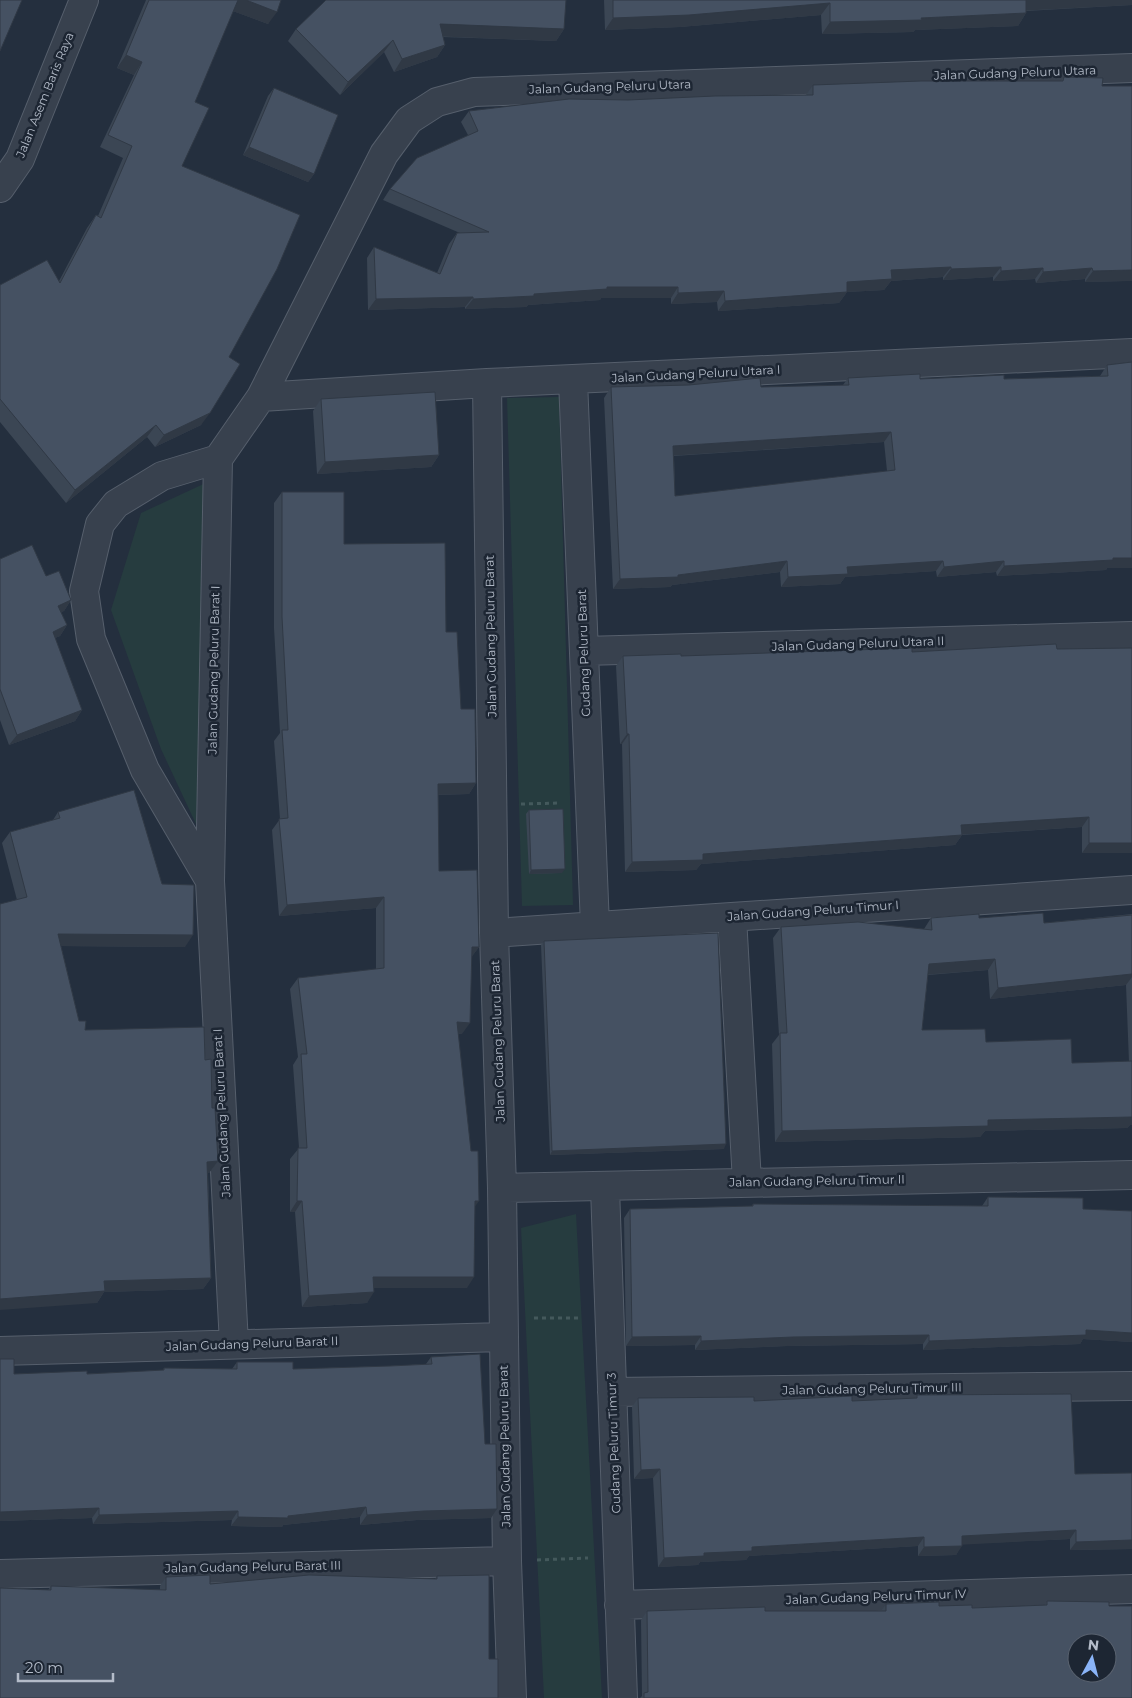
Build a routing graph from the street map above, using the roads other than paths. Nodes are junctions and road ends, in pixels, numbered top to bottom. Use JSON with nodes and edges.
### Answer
{"nodes":[{"id":1,"x":84,"y":0,"type":"edge"},
{"id":2,"x":1132,"y":68,"type":"edge"},
{"id":3,"x":0,"y":188,"type":"edge"},
{"id":4,"x":1132,"y":353,"type":"edge"},
{"id":5,"x":573,"y":380,"type":"junction"},
{"id":6,"x":487,"y":383,"type":"junction"},
{"id":7,"x":261,"y":397,"type":"junction"},
{"id":8,"x":218,"y":459,"type":"junction"},
{"id":9,"x":1132,"y":636,"type":"edge"},
{"id":10,"x":584,"y":651,"type":"junction"},
{"id":11,"x":210,"y":881,"type":"junction"},
{"id":12,"x":1132,"y":890,"type":"edge"},
{"id":13,"x":732,"y":917,"type":"junction"},
{"id":14,"x":595,"y":926,"type":"junction"},
{"id":15,"x":494,"y":933,"type":"junction"},
{"id":16,"x":1132,"y":1175,"type":"edge"},
{"id":17,"x":747,"y":1182,"type":"junction"},
{"id":18,"x":502,"y":1188,"type":"junction"},
{"id":19,"x":605,"y":1188,"type":"junction"},
{"id":20,"x":503,"y":1328,"type":"junction"},
{"id":21,"x":234,"y":1344,"type":"junction"},
{"id":22,"x":0,"y":1351,"type":"edge"},
{"id":23,"x":1132,"y":1386,"type":"edge"},
{"id":24,"x":612,"y":1392,"type":"junction"},
{"id":25,"x":506,"y":1561,"type":"junction"},
{"id":26,"x":0,"y":1574,"type":"edge"},
{"id":27,"x":1132,"y":1590,"type":"edge"},
{"id":28,"x":619,"y":1606,"type":"junction"},
{"id":29,"x":512,"y":1698,"type":"edge"},
{"id":30,"x":623,"y":1698,"type":"edge"}],
"edges":[{"from":1,"to":3,"type":"street","name":"Jalan Asem Baris Raya"},
{"from":2,"to":7,"type":"street","name":"Jalan Gudang Peluru Utara"},
{"from":4,"to":5,"type":"street","name":"Jalan Gudang Peluru Utara I"},
{"from":5,"to":6,"type":"street","name":"Jalan Gudang Peluru Utara I"},
{"from":5,"to":10,"type":"street","name":"Gudang Peluru Barat"},
{"from":6,"to":7,"type":"street","name":"Jalan Gudang Peluru Utara I"},
{"from":6,"to":15,"type":"street","name":"Jalan Gudang Peluru Barat"},
{"from":7,"to":8,"type":"street"},
{"from":8,"to":11,"type":"street","name":"Jalan Gudang Peluru Barat I"},
{"from":8,"to":11,"type":"street","name":"Jalan Gudang Peluru Barat I"},
{"from":9,"to":10,"type":"street","name":"Jalan Gudang Peluru Utara II"},
{"from":10,"to":14,"type":"street","name":"Gudang Peluru Barat"},
{"from":11,"to":21,"type":"street","name":"Jalan Gudang Peluru Barat I"},
{"from":12,"to":13,"type":"street","name":"Jalan Gudang Peluru Timur I"},
{"from":13,"to":14,"type":"street","name":"Jalan Gudang Peluru Timur I"},
{"from":13,"to":17,"type":"street"},
{"from":14,"to":15,"type":"street","name":"Jalan Gudang Peluru Timur I"},
{"from":15,"to":18,"type":"street","name":"Jalan Gudang Peluru Barat"},
{"from":16,"to":17,"type":"street","name":"Jalan Gudang Peluru Timur II"},
{"from":17,"to":19,"type":"street","name":"Jalan Gudang Peluru Timur II"},
{"from":18,"to":19,"type":"street","name":"Jalan Gudang Peluru Timur II"},
{"from":18,"to":20,"type":"street","name":"Jalan Gudang Peluru Barat"},
{"from":19,"to":24,"type":"street","name":"Gudang Peluru Timur 3"},
{"from":20,"to":21,"type":"street","name":"Jalan Gudang Peluru Barat II"},
{"from":20,"to":25,"type":"street","name":"Jalan Gudang Peluru Barat"},
{"from":21,"to":22,"type":"street","name":"Jalan Gudang Peluru Barat II"},
{"from":23,"to":24,"type":"street","name":"Jalan Gudang Peluru Timur III"},
{"from":24,"to":28,"type":"street","name":"Gudang Peluru Timur 3"},
{"from":25,"to":26,"type":"street","name":"Jalan Gudang Peluru Barat III"},
{"from":25,"to":29,"type":"street","name":"Jalan Gudang Peluru Barat"},
{"from":27,"to":28,"type":"street","name":"Jalan Gudang Peluru Timur IV"},
{"from":28,"to":30,"type":"street","name":"Gudang Peluru Timur 3"}]}
